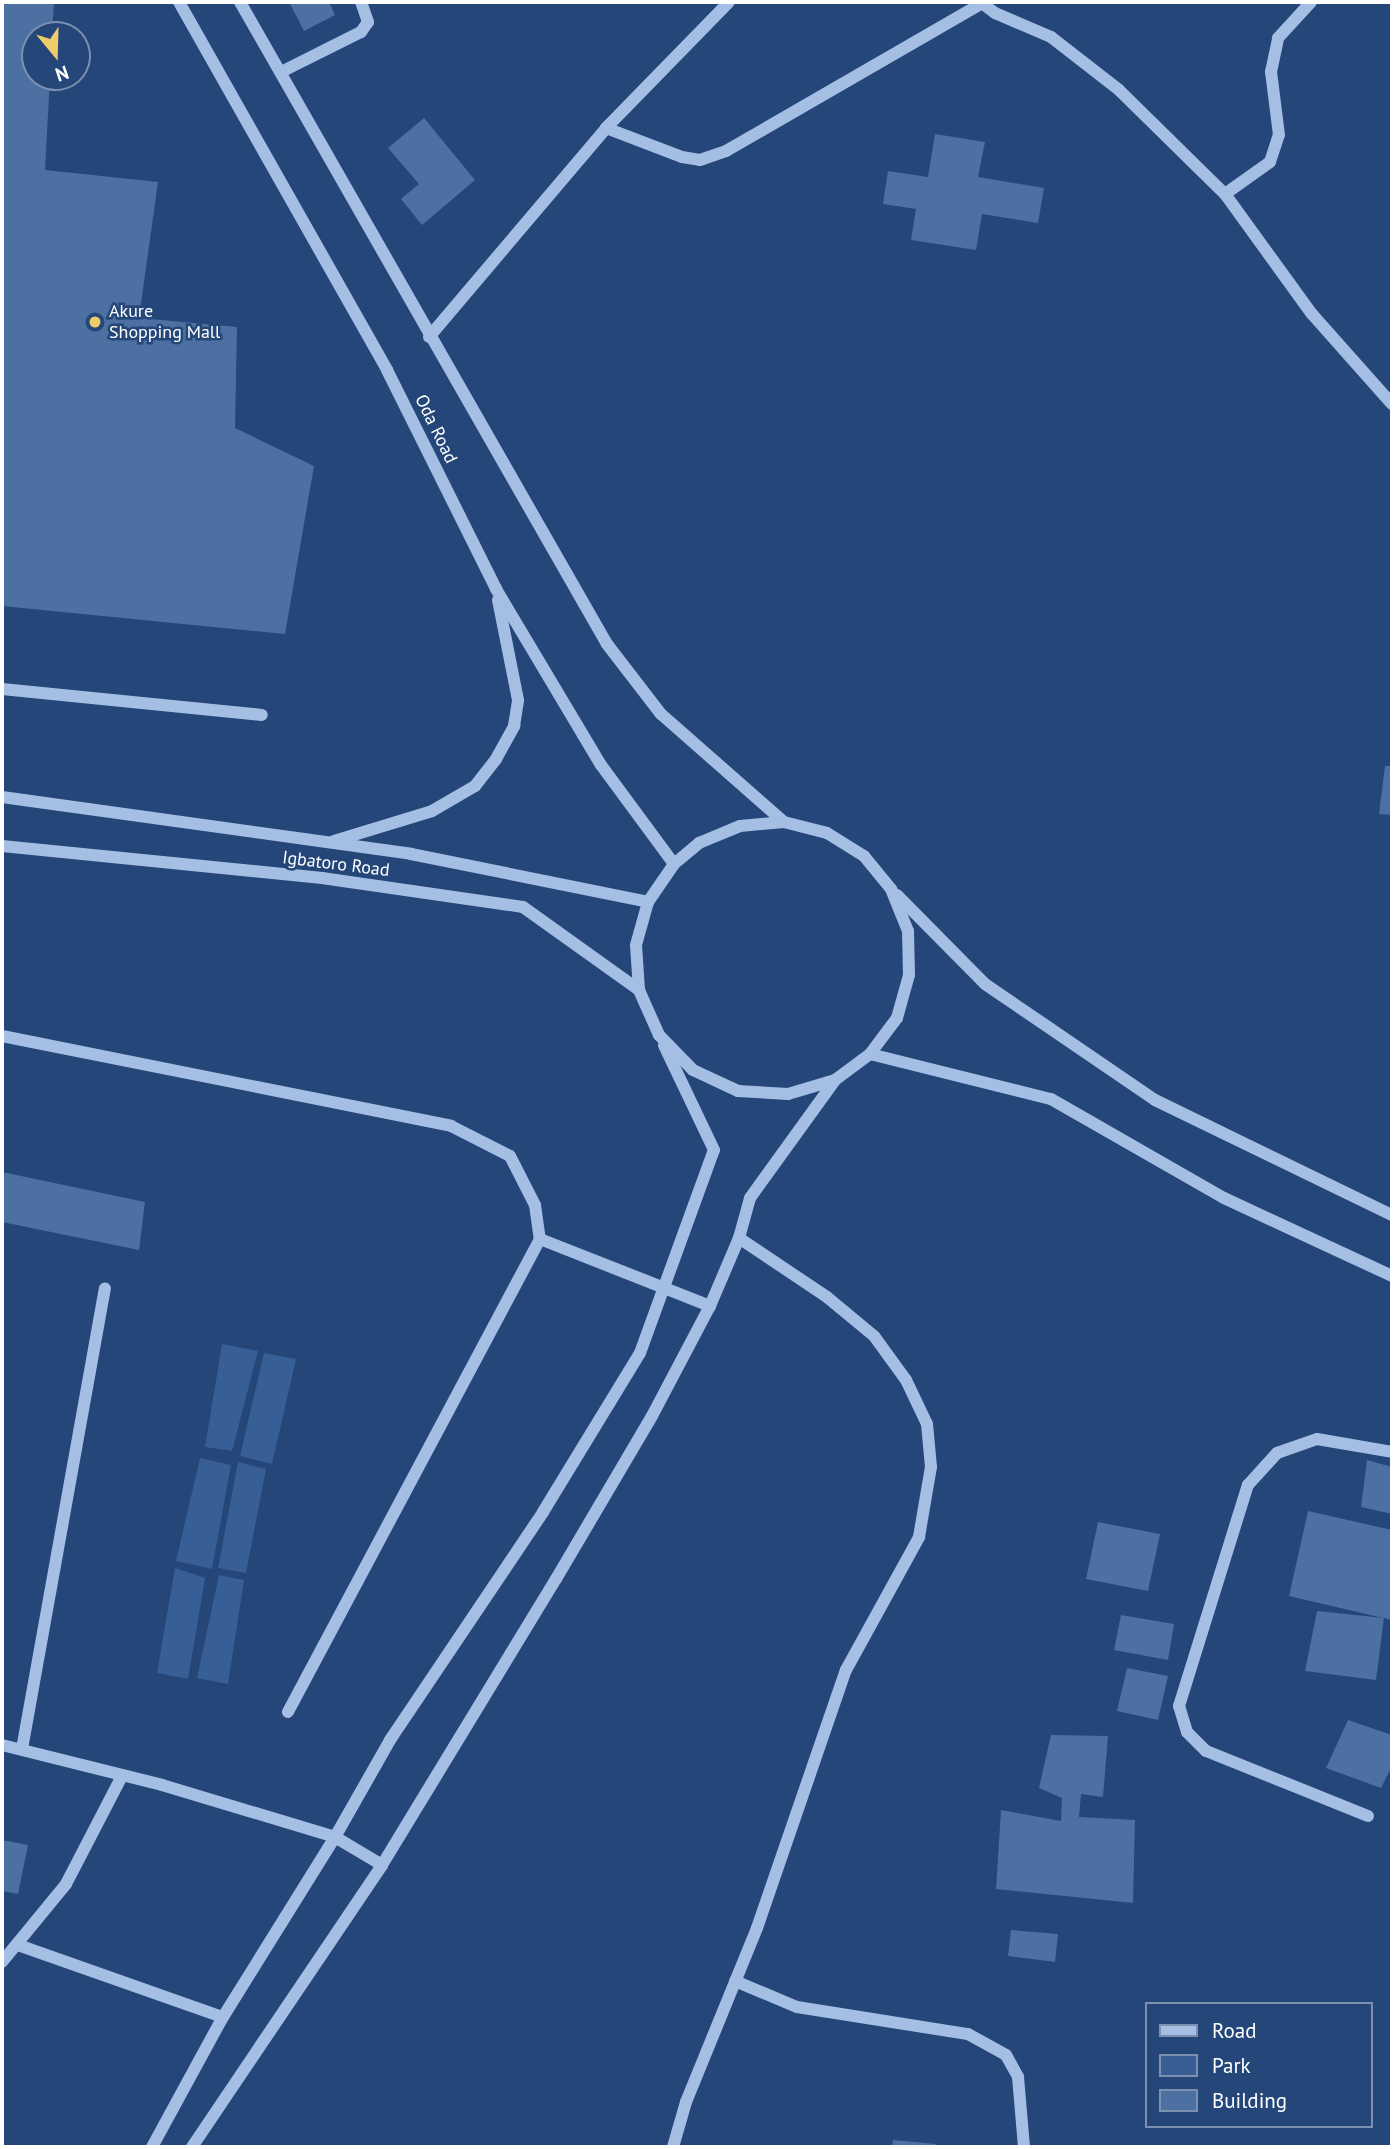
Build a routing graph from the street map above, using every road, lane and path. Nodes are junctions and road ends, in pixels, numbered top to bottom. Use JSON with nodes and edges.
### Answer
{"nodes":[{"id":1,"x":179,"y":2,"type":"edge"},
{"id":2,"x":240,"y":2,"type":"edge"},
{"id":3,"x":361,"y":2,"type":"edge"},
{"id":4,"x":729,"y":2,"type":"edge"},
{"id":5,"x":1311,"y":2,"type":"edge"},
{"id":6,"x":984,"y":3,"type":"edge"},
{"id":7,"x":281,"y":72,"type":"junction"},
{"id":8,"x":606,"y":128,"type":"junction"},
{"id":9,"x":1224,"y":194,"type":"junction"},
{"id":10,"x":429,"y":337,"type":"junction"},
{"id":11,"x":1392,"y":404,"type":"edge"},
{"id":12,"x":496,"y":589,"type":"junction"},
{"id":13,"x":2,"y":689,"type":"edge"},
{"id":14,"x":262,"y":715,"type":"dead end"},
{"id":15,"x":2,"y":797,"type":"edge"},
{"id":16,"x":784,"y":822,"type":"junction"},
{"id":17,"x":330,"y":842,"type":"junction"},
{"id":18,"x":2,"y":846,"type":"edge"},
{"id":19,"x":674,"y":864,"type":"junction"},
{"id":20,"x":891,"y":889,"type":"junction"},
{"id":21,"x":648,"y":902,"type":"junction"},
{"id":22,"x":639,"y":990,"type":"junction"},
{"id":23,"x":659,"y":1035,"type":"junction"},
{"id":24,"x":2,"y":1036,"type":"edge"},
{"id":25,"x":870,"y":1054,"type":"junction"},
{"id":26,"x":835,"y":1080,"type":"junction"},
{"id":27,"x":1392,"y":1215,"type":"edge"},
{"id":28,"x":739,"y":1238,"type":"junction"},
{"id":29,"x":540,"y":1240,"type":"junction"},
{"id":30,"x":1392,"y":1276,"type":"edge"},
{"id":31,"x":664,"y":1287,"type":"junction"},
{"id":32,"x":105,"y":1288,"type":"dead end"},
{"id":33,"x":710,"y":1306,"type":"junction"},
{"id":34,"x":1392,"y":1452,"type":"edge"},
{"id":35,"x":288,"y":1712,"type":"dead end"},
{"id":36,"x":2,"y":1745,"type":"edge"},
{"id":37,"x":22,"y":1749,"type":"junction"},
{"id":38,"x":122,"y":1776,"type":"junction"},
{"id":39,"x":1368,"y":1816,"type":"dead end"},
{"id":40,"x":335,"y":1837,"type":"junction"},
{"id":41,"x":382,"y":1865,"type":"junction"},
{"id":42,"x":18,"y":1945,"type":"junction"},
{"id":43,"x":2,"y":1962,"type":"edge"},
{"id":44,"x":735,"y":1981,"type":"junction"},
{"id":45,"x":223,"y":2017,"type":"junction"},
{"id":46,"x":152,"y":2147,"type":"edge"},
{"id":47,"x":192,"y":2147,"type":"edge"},
{"id":48,"x":673,"y":2147,"type":"edge"},
{"id":49,"x":1024,"y":2147,"type":"edge"}],
"edges":[{"from":1,"to":12,"type":"street","name":"Oda Road"},
{"from":2,"to":7,"type":"street"},
{"from":3,"to":7,"type":"street"},
{"from":4,"to":8,"type":"street"},
{"from":5,"to":9,"type":"street"},
{"from":6,"to":8,"type":"street"},
{"from":6,"to":9,"type":"street"},
{"from":7,"to":10,"type":"street"},
{"from":8,"to":10,"type":"street"},
{"from":9,"to":11,"type":"street"},
{"from":10,"to":16,"type":"street"},
{"from":12,"to":17,"type":"street"},
{"from":12,"to":19,"type":"street","name":"Oda Road"},
{"from":13,"to":14,"type":"street"},
{"from":15,"to":17,"type":"street","name":"Igbatoro Road"},
{"from":16,"to":19,"type":"street"},
{"from":16,"to":20,"type":"street"},
{"from":17,"to":21,"type":"street","name":"Igbatoro Road"},
{"from":18,"to":22,"type":"street","name":"Igbatoro Road"},
{"from":19,"to":21,"type":"street"},
{"from":20,"to":25,"type":"street"},
{"from":20,"to":27,"type":"street"},
{"from":21,"to":22,"type":"street"},
{"from":22,"to":23,"type":"street"},
{"from":23,"to":26,"type":"street"},
{"from":23,"to":31,"type":"street"},
{"from":24,"to":29,"type":"street"},
{"from":25,"to":26,"type":"street"},
{"from":25,"to":30,"type":"street"},
{"from":26,"to":28,"type":"street"},
{"from":28,"to":33,"type":"street"},
{"from":28,"to":44,"type":"street"},
{"from":29,"to":31,"type":"street"},
{"from":29,"to":35,"type":"street"},
{"from":31,"to":33,"type":"street"},
{"from":31,"to":40,"type":"street"},
{"from":32,"to":37,"type":"street"},
{"from":33,"to":41,"type":"street"},
{"from":34,"to":39,"type":"street"},
{"from":36,"to":37,"type":"street"},
{"from":37,"to":38,"type":"street"},
{"from":38,"to":40,"type":"street"},
{"from":38,"to":42,"type":"street"},
{"from":40,"to":41,"type":"street"},
{"from":40,"to":45,"type":"street"},
{"from":41,"to":47,"type":"street"},
{"from":42,"to":43,"type":"street"},
{"from":42,"to":45,"type":"street"},
{"from":44,"to":48,"type":"street"},
{"from":44,"to":49,"type":"street"},
{"from":45,"to":46,"type":"street"}]}
